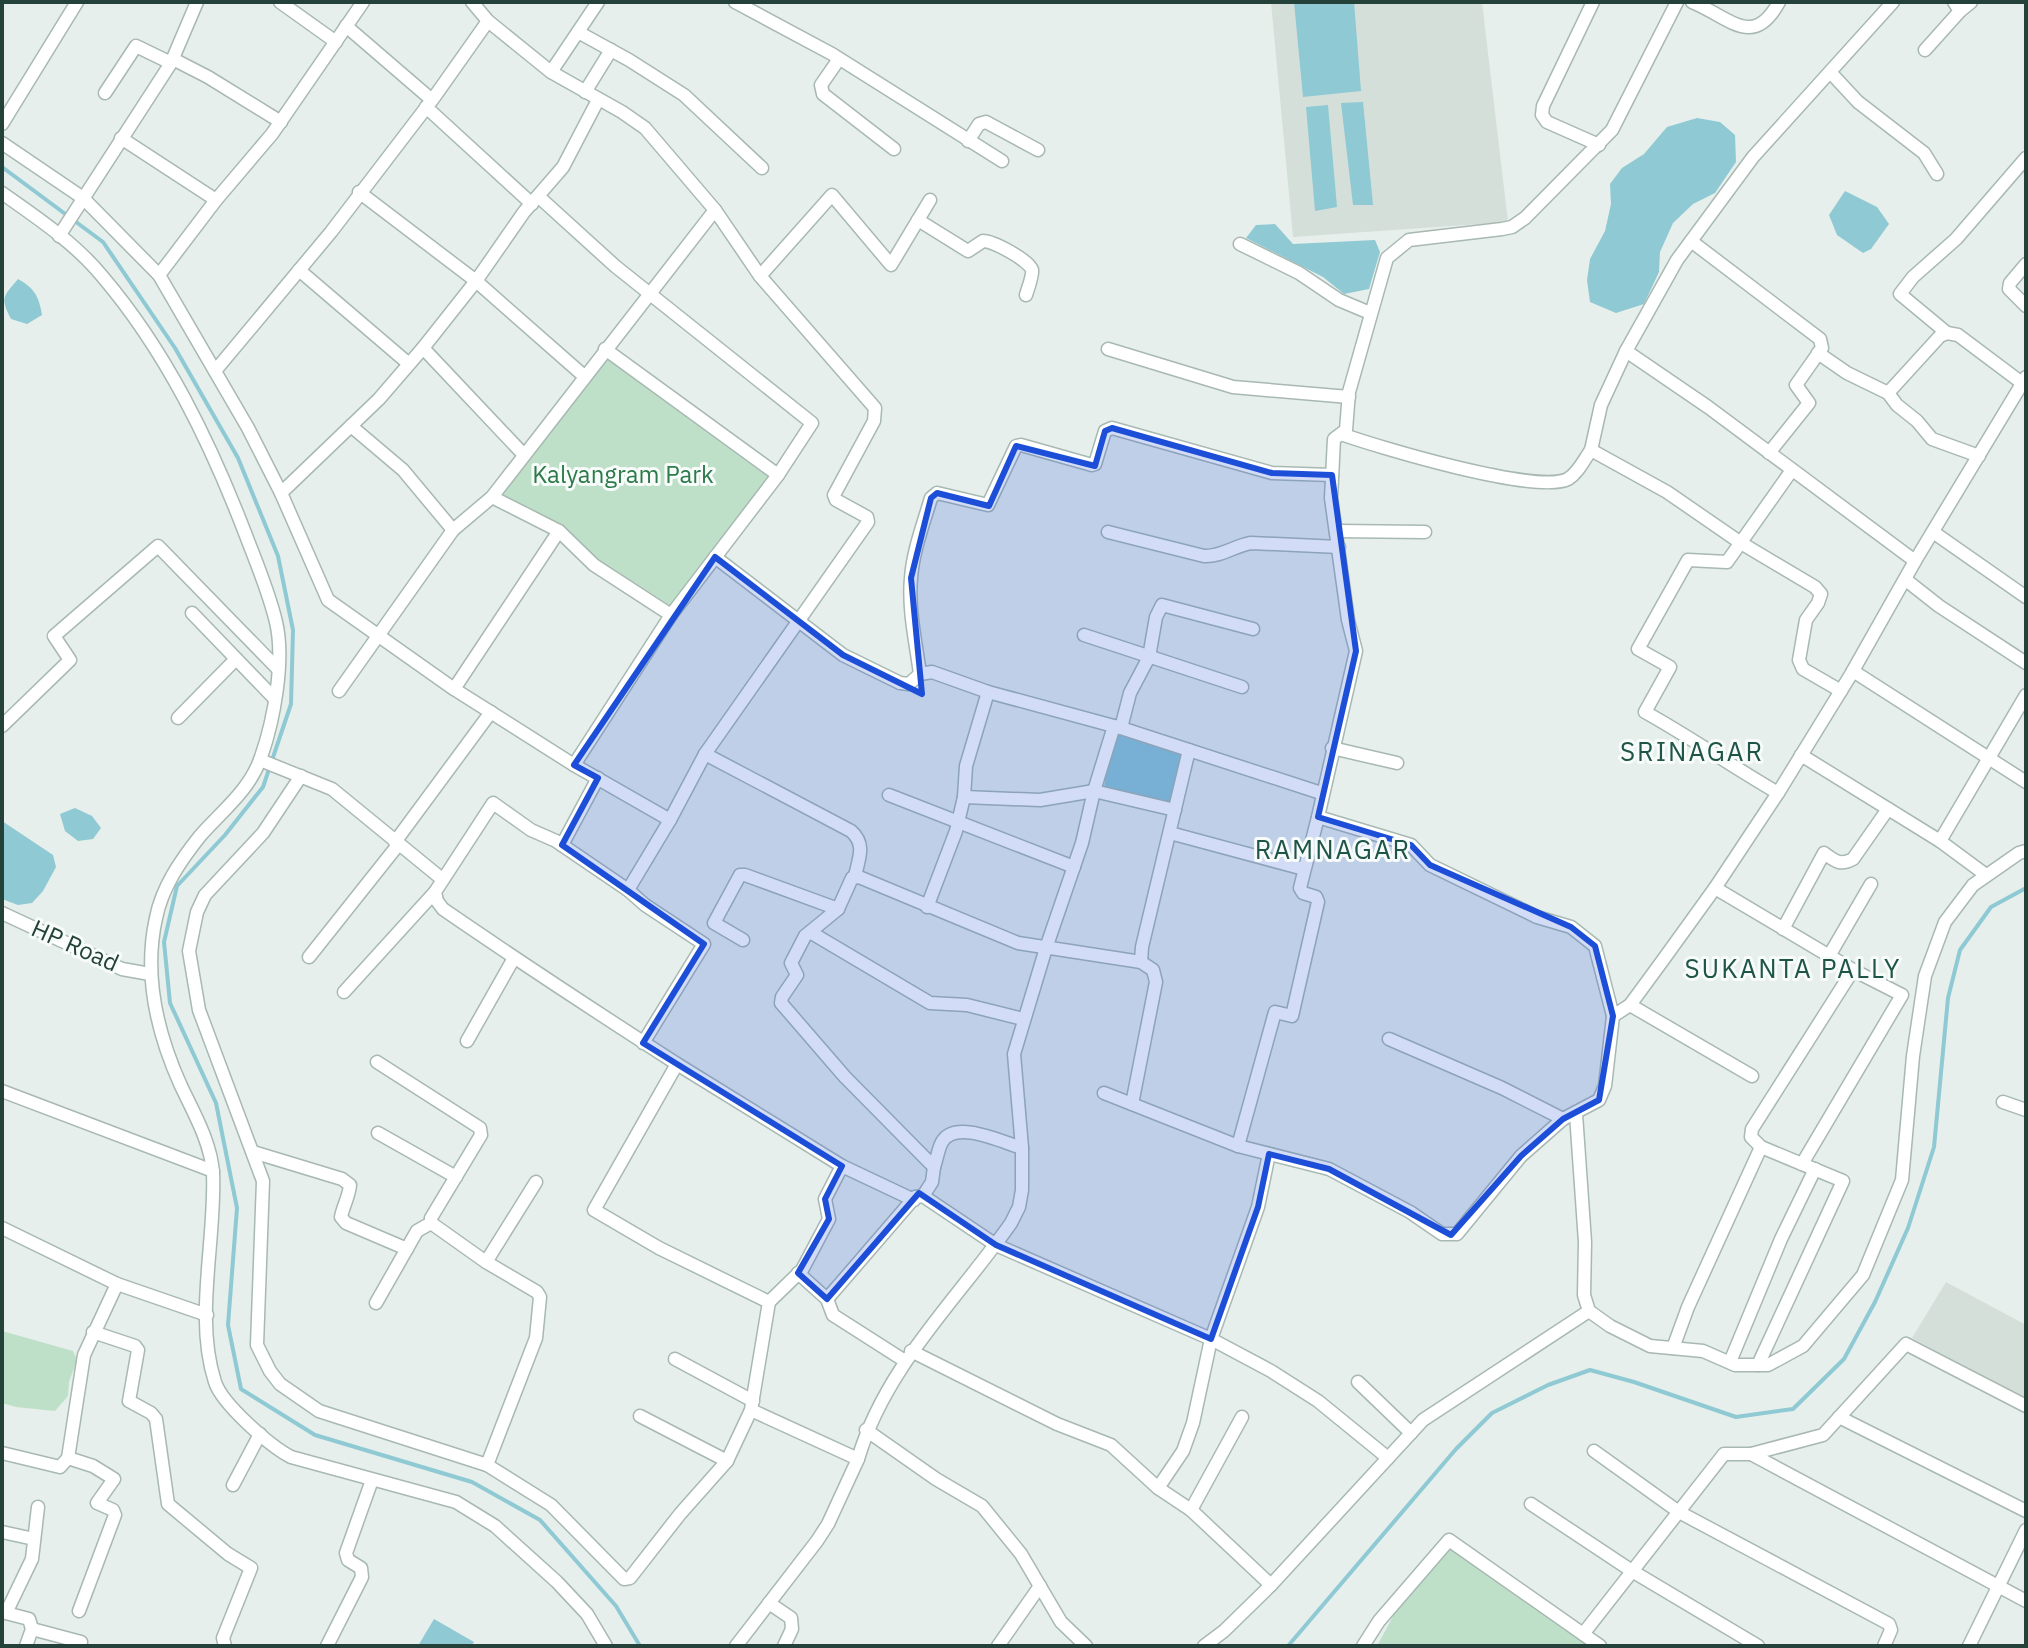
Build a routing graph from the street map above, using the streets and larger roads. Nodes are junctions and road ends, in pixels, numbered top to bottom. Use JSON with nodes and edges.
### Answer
{"nodes":[{"id":1,"x":77,"y":2,"type":"edge"},
{"id":2,"x":197,"y":2,"type":"edge"},
{"id":3,"x":280,"y":2,"type":"edge"},
{"id":4,"x":363,"y":2,"type":"edge"},
{"id":5,"x":472,"y":2,"type":"edge"},
{"id":6,"x":598,"y":2,"type":"edge"},
{"id":7,"x":735,"y":2,"type":"edge"},
{"id":8,"x":1593,"y":2,"type":"edge"},
{"id":9,"x":1677,"y":2,"type":"edge"},
{"id":10,"x":1692,"y":2,"type":"edge"},
{"id":11,"x":1779,"y":2,"type":"edge"},
{"id":12,"x":1893,"y":2,"type":"edge"},
{"id":13,"x":1971,"y":2,"type":"edge"},
{"id":14,"x":1957,"y":7,"type":"edge"},
{"id":15,"x":488,"y":21,"type":"junction"},
{"id":16,"x":346,"y":26,"type":"junction"},
{"id":17,"x":578,"y":32,"type":"junction"},
{"id":18,"x":336,"y":42,"type":"junction"},
{"id":19,"x":611,"y":50,"type":"junction"},
{"id":20,"x":1925,"y":50,"type":"dead end"},
{"id":21,"x":839,"y":59,"type":"junction"},
{"id":22,"x":172,"y":61,"type":"junction"},
{"id":23,"x":551,"y":72,"type":"junction"},
{"id":24,"x":1831,"y":73,"type":"junction"},
{"id":25,"x":585,"y":92,"type":"junction"},
{"id":26,"x":105,"y":93,"type":"dead end"},
{"id":27,"x":598,"y":100,"type":"junction"},
{"id":28,"x":429,"y":104,"type":"junction"},
{"id":29,"x":281,"y":122,"type":"junction"},
{"id":30,"x":2,"y":124,"type":"edge"},
{"id":31,"x":121,"y":138,"type":"junction"},
{"id":32,"x":968,"y":141,"type":"junction"},
{"id":33,"x":2,"y":143,"type":"edge"},
{"id":34,"x":1599,"y":145,"type":"junction"},
{"id":35,"x":894,"y":149,"type":"dead end"},
{"id":36,"x":1038,"y":150,"type":"dead end"},
{"id":37,"x":2026,"y":158,"type":"edge"},
{"id":38,"x":1002,"y":161,"type":"dead end"},
{"id":39,"x":762,"y":168,"type":"dead end"},
{"id":40,"x":1937,"y":174,"type":"dead end"},
{"id":41,"x":359,"y":192,"type":"junction"},
{"id":42,"x":2,"y":193,"type":"edge"},
{"id":43,"x":216,"y":200,"type":"junction"},
{"id":44,"x":536,"y":200,"type":"junction"},
{"id":45,"x":930,"y":200,"type":"dead end"},
{"id":46,"x":80,"y":203,"type":"junction"},
{"id":47,"x":715,"y":210,"type":"junction"},
{"id":48,"x":918,"y":220,"type":"junction"},
{"id":49,"x":59,"y":236,"type":"junction"},
{"id":50,"x":1691,"y":241,"type":"junction"},
{"id":51,"x":1240,"y":244,"type":"dead end"},
{"id":52,"x":2026,"y":264,"type":"edge"},
{"id":53,"x":299,"y":270,"type":"junction"},
{"id":54,"x":159,"y":275,"type":"junction"},
{"id":55,"x":760,"y":276,"type":"junction"},
{"id":56,"x":476,"y":281,"type":"junction"},
{"id":57,"x":649,"y":292,"type":"junction"},
{"id":58,"x":1026,"y":295,"type":"dead end"},
{"id":59,"x":2026,"y":306,"type":"edge"},
{"id":60,"x":1370,"y":313,"type":"junction"},
{"id":61,"x":1947,"y":333,"type":"junction"},
{"id":62,"x":423,"y":348,"type":"junction"},
{"id":63,"x":605,"y":349,"type":"junction"},
{"id":64,"x":1108,"y":349,"type":"dead end"},
{"id":65,"x":1626,"y":351,"type":"junction"},
{"id":66,"x":1818,"y":353,"type":"junction"},
{"id":67,"x":409,"y":364,"type":"junction"},
{"id":68,"x":215,"y":371,"type":"junction"},
{"id":69,"x":584,"y":376,"type":"junction"},
{"id":70,"x":2025,"y":382,"type":"edge"},
{"id":71,"x":1888,"y":393,"type":"junction"},
{"id":72,"x":1349,"y":397,"type":"junction"},
{"id":73,"x":351,"y":426,"type":"junction"},
{"id":74,"x":1341,"y":434,"type":"junction"},
{"id":75,"x":1591,"y":450,"type":"junction"},
{"id":76,"x":1769,"y":453,"type":"junction"},
{"id":77,"x":524,"y":455,"type":"junction"},
{"id":78,"x":1979,"y":456,"type":"junction"},
{"id":79,"x":1792,"y":470,"type":"junction"},
{"id":80,"x":778,"y":475,"type":"junction"},
{"id":81,"x":1332,"y":475,"type":"junction"},
{"id":82,"x":281,"y":493,"type":"junction"},
{"id":83,"x":492,"y":497,"type":"junction"},
{"id":84,"x":453,"y":530,"type":"junction"},
{"id":85,"x":559,"y":531,"type":"junction"},
{"id":86,"x":1336,"y":531,"type":"junction"},
{"id":87,"x":1108,"y":532,"type":"dead end"},
{"id":88,"x":1425,"y":532,"type":"dead end"},
{"id":89,"x":1933,"y":532,"type":"junction"},
{"id":90,"x":1741,"y":543,"type":"junction"},
{"id":91,"x":1339,"y":547,"type":"junction"},
{"id":92,"x":715,"y":557,"type":"junction"},
{"id":93,"x":1915,"y":561,"type":"junction"},
{"id":94,"x":1906,"y":580,"type":"junction"},
{"id":95,"x":2026,"y":597,"type":"edge"},
{"id":96,"x":192,"y":613,"type":"dead end"},
{"id":97,"x":671,"y":615,"type":"junction"},
{"id":98,"x":799,"y":622,"type":"junction"},
{"id":99,"x":1253,"y":629,"type":"dead end"},
{"id":100,"x":1084,"y":635,"type":"dead end"},
{"id":101,"x":378,"y":636,"type":"junction"},
{"id":102,"x":1149,"y":657,"type":"junction"},
{"id":103,"x":236,"y":659,"type":"junction"},
{"id":104,"x":2026,"y":663,"type":"edge"},
{"id":105,"x":277,"y":668,"type":"junction"},
{"id":106,"x":1853,"y":671,"type":"junction"},
{"id":107,"x":920,"y":674,"type":"junction"},
{"id":108,"x":1242,"y":687,"type":"dead end"},
{"id":109,"x":454,"y":689,"type":"junction"},
{"id":110,"x":339,"y":691,"type":"dead end"},
{"id":111,"x":1841,"y":691,"type":"junction"},
{"id":112,"x":988,"y":692,"type":"junction"},
{"id":113,"x":2026,"y":695,"type":"edge"},
{"id":114,"x":274,"y":698,"type":"junction"},
{"id":115,"x":491,"y":712,"type":"junction"},
{"id":116,"x":178,"y":718,"type":"dead end"},
{"id":117,"x":2,"y":726,"type":"edge"},
{"id":118,"x":1118,"y":727,"type":"junction"},
{"id":119,"x":1332,"y":748,"type":"junction"},
{"id":120,"x":1189,"y":750,"type":"junction"},
{"id":121,"x":705,"y":754,"type":"junction"},
{"id":122,"x":1801,"y":755,"type":"junction"},
{"id":123,"x":1988,"y":757,"type":"junction"},
{"id":124,"x":263,"y":761,"type":"junction"},
{"id":125,"x":1397,"y":763,"type":"dead end"},
{"id":126,"x":574,"y":765,"type":"junction"},
{"id":127,"x":301,"y":776,"type":"junction"},
{"id":128,"x":598,"y":778,"type":"junction"},
{"id":129,"x":2026,"y":782,"type":"edge"},
{"id":130,"x":1094,"y":791,"type":"junction"},
{"id":131,"x":1321,"y":793,"type":"junction"},
{"id":132,"x":1778,"y":793,"type":"junction"},
{"id":133,"x":889,"y":795,"type":"dead end"},
{"id":134,"x":964,"y":797,"type":"junction"},
{"id":135,"x":1888,"y":809,"type":"junction"},
{"id":136,"x":1175,"y":810,"type":"junction"},
{"id":137,"x":1318,"y":817,"type":"junction"},
{"id":138,"x":670,"y":820,"type":"junction"},
{"id":139,"x":958,"y":823,"type":"junction"},
{"id":140,"x":1170,"y":833,"type":"junction"},
{"id":141,"x":1940,"y":841,"type":"junction"},
{"id":142,"x":396,"y":844,"type":"junction"},
{"id":143,"x":562,"y":845,"type":"junction"},
{"id":144,"x":2026,"y":851,"type":"edge"},
{"id":145,"x":1074,"y":867,"type":"junction"},
{"id":146,"x":1304,"y":869,"type":"junction"},
{"id":147,"x":1986,"y":875,"type":"junction"},
{"id":148,"x":855,"y":876,"type":"junction"},
{"id":149,"x":442,"y":879,"type":"junction"},
{"id":150,"x":1871,"y":884,"type":"dead end"},
{"id":151,"x":1715,"y":888,"type":"junction"},
{"id":152,"x":628,"y":890,"type":"junction"},
{"id":153,"x":435,"y":892,"type":"junction"},
{"id":154,"x":927,"y":907,"type":"junction"},
{"id":155,"x":838,"y":909,"type":"junction"},
{"id":156,"x":2,"y":913,"type":"edge"},
{"id":157,"x":1783,"y":929,"type":"junction"},
{"id":158,"x":810,"y":932,"type":"junction"},
{"id":159,"x":743,"y":940,"type":"dead end"},
{"id":160,"x":1046,"y":948,"type":"junction"},
{"id":161,"x":1829,"y":956,"type":"junction"},
{"id":162,"x":309,"y":957,"type":"dead end"},
{"id":163,"x":514,"y":958,"type":"junction"},
{"id":164,"x":1141,"y":962,"type":"junction"},
{"id":165,"x":1853,"y":970,"type":"junction"},
{"id":166,"x":150,"y":974,"type":"junction"},
{"id":167,"x":344,"y":992,"type":"dead end"},
{"id":168,"x":1630,"y":1005,"type":"junction"},
{"id":169,"x":1613,"y":1016,"type":"junction"},
{"id":170,"x":1023,"y":1019,"type":"junction"},
{"id":171,"x":1389,"y":1039,"type":"dead end"},
{"id":172,"x":467,"y":1041,"type":"dead end"},
{"id":173,"x":643,"y":1043,"type":"junction"},
{"id":174,"x":377,"y":1062,"type":"dead end"},
{"id":175,"x":677,"y":1064,"type":"junction"},
{"id":176,"x":1752,"y":1076,"type":"dead end"},
{"id":177,"x":2,"y":1091,"type":"edge"},
{"id":178,"x":1104,"y":1093,"type":"dead end"},
{"id":179,"x":2003,"y":1102,"type":"dead end"},
{"id":180,"x":1132,"y":1104,"type":"junction"},
{"id":181,"x":2026,"y":1110,"type":"edge"},
{"id":182,"x":1580,"y":1112,"type":"junction"},
{"id":183,"x":1563,"y":1119,"type":"junction"},
{"id":184,"x":378,"y":1133,"type":"dead end"},
{"id":185,"x":1238,"y":1146,"type":"junction"},
{"id":186,"x":1761,"y":1147,"type":"junction"},
{"id":187,"x":1022,"y":1148,"type":"junction"},
{"id":188,"x":253,"y":1152,"type":"junction"},
{"id":189,"x":1269,"y":1154,"type":"junction"},
{"id":190,"x":842,"y":1166,"type":"junction"},
{"id":191,"x":934,"y":1167,"type":"junction"},
{"id":192,"x":1808,"y":1167,"type":"junction"},
{"id":193,"x":213,"y":1171,"type":"junction"},
{"id":194,"x":456,"y":1177,"type":"junction"},
{"id":195,"x":536,"y":1182,"type":"dead end"},
{"id":196,"x":918,"y":1198,"type":"junction"},
{"id":197,"x":431,"y":1223,"type":"junction"},
{"id":198,"x":2,"y":1228,"type":"edge"},
{"id":199,"x":996,"y":1245,"type":"junction"},
{"id":200,"x":407,"y":1249,"type":"junction"},
{"id":201,"x":486,"y":1262,"type":"junction"},
{"id":202,"x":798,"y":1273,"type":"junction"},
{"id":203,"x":117,"y":1284,"type":"junction"},
{"id":204,"x":827,"y":1299,"type":"junction"},
{"id":205,"x":769,"y":1302,"type":"junction"},
{"id":206,"x":376,"y":1303,"type":"dead end"},
{"id":207,"x":1589,"y":1311,"type":"junction"},
{"id":208,"x":207,"y":1315,"type":"junction"},
{"id":209,"x":93,"y":1332,"type":"junction"},
{"id":210,"x":1211,"y":1339,"type":"junction"},
{"id":211,"x":1673,"y":1348,"type":"junction"},
{"id":212,"x":908,"y":1356,"type":"junction"},
{"id":213,"x":675,"y":1359,"type":"dead end"},
{"id":214,"x":1730,"y":1362,"type":"junction"},
{"id":215,"x":1758,"y":1365,"type":"junction"},
{"id":216,"x":1358,"y":1382,"type":"dead end"},
{"id":217,"x":752,"y":1406,"type":"junction"},
{"id":218,"x":2026,"y":1406,"type":"edge"},
{"id":219,"x":640,"y":1416,"type":"dead end"},
{"id":220,"x":1242,"y":1417,"type":"dead end"},
{"id":221,"x":1839,"y":1417,"type":"junction"},
{"id":222,"x":866,"y":1430,"type":"junction"},
{"id":223,"x":1411,"y":1433,"type":"junction"},
{"id":224,"x":260,"y":1434,"type":"junction"},
{"id":225,"x":1594,"y":1451,"type":"dead end"},
{"id":226,"x":2,"y":1453,"type":"edge"},
{"id":227,"x":1751,"y":1454,"type":"junction"},
{"id":228,"x":68,"y":1458,"type":"junction"},
{"id":229,"x":1388,"y":1458,"type":"junction"},
{"id":230,"x":858,"y":1459,"type":"junction"},
{"id":231,"x":727,"y":1461,"type":"junction"},
{"id":232,"x":487,"y":1465,"type":"junction"},
{"id":233,"x":372,"y":1480,"type":"junction"},
{"id":234,"x":233,"y":1485,"type":"dead end"},
{"id":235,"x":1158,"y":1488,"type":"junction"},
{"id":236,"x":1531,"y":1504,"type":"dead end"},
{"id":237,"x":38,"y":1507,"type":"dead end"},
{"id":238,"x":1191,"y":1510,"type":"junction"},
{"id":239,"x":2026,"y":1511,"type":"edge"},
{"id":240,"x":1679,"y":1512,"type":"junction"},
{"id":241,"x":2026,"y":1530,"type":"edge"},
{"id":242,"x":2,"y":1532,"type":"edge"},
{"id":243,"x":34,"y":1539,"type":"junction"},
{"id":244,"x":1632,"y":1571,"type":"junction"},
{"id":245,"x":1271,"y":1585,"type":"junction"},
{"id":246,"x":1040,"y":1586,"type":"junction"},
{"id":247,"x":2000,"y":1587,"type":"junction"},
{"id":248,"x":2026,"y":1601,"type":"edge"},
{"id":249,"x":769,"y":1603,"type":"junction"},
{"id":250,"x":79,"y":1611,"type":"dead end"},
{"id":251,"x":4,"y":1613,"type":"edge"},
{"id":252,"x":32,"y":1629,"type":"junction"},
{"id":253,"x":1583,"y":1634,"type":"junction"},
{"id":254,"x":81,"y":1642,"type":"dead end"},
{"id":255,"x":26,"y":1646,"type":"edge"},
{"id":256,"x":225,"y":1646,"type":"edge"},
{"id":257,"x":327,"y":1646,"type":"edge"},
{"id":258,"x":606,"y":1646,"type":"edge"},
{"id":259,"x":736,"y":1646,"type":"edge"},
{"id":260,"x":784,"y":1646,"type":"edge"},
{"id":261,"x":998,"y":1646,"type":"edge"},
{"id":262,"x":1086,"y":1646,"type":"edge"},
{"id":263,"x":1204,"y":1646,"type":"edge"},
{"id":264,"x":1363,"y":1646,"type":"edge"},
{"id":265,"x":1600,"y":1646,"type":"edge"},
{"id":266,"x":1758,"y":1646,"type":"edge"},
{"id":267,"x":1884,"y":1646,"type":"edge"},
{"id":268,"x":1969,"y":1646,"type":"edge"}],
"edges":[{"from":1,"to":30,"type":"street"},
{"from":2,"to":22,"type":"street"},
{"from":3,"to":18,"type":"street"},
{"from":4,"to":16,"type":"street"},
{"from":5,"to":15,"type":"street"},
{"from":6,"to":17,"type":"street"},
{"from":7,"to":21,"type":"street"},
{"from":8,"to":34,"type":"street"},
{"from":9,"to":34,"type":"street"},
{"from":10,"to":11,"type":"street"},
{"from":12,"to":24,"type":"street"},
{"from":13,"to":14,"type":"street"},
{"from":14,"to":20,"type":"street"},
{"from":15,"to":23,"type":"street"},
{"from":15,"to":28,"type":"street"},
{"from":16,"to":18,"type":"street"},
{"from":16,"to":28,"type":"street"},
{"from":17,"to":19,"type":"street"},
{"from":17,"to":23,"type":"street"},
{"from":18,"to":29,"type":"street"},
{"from":19,"to":25,"type":"street"},
{"from":19,"to":39,"type":"street"},
{"from":21,"to":32,"type":"street"},
{"from":21,"to":35,"type":"street"},
{"from":22,"to":26,"type":"street"},
{"from":22,"to":29,"type":"street"},
{"from":22,"to":31,"type":"street"},
{"from":23,"to":25,"type":"street"},
{"from":24,"to":40,"type":"street"},
{"from":24,"to":50,"type":"street"},
{"from":25,"to":27,"type":"street"},
{"from":27,"to":44,"type":"street"},
{"from":27,"to":47,"type":"street"},
{"from":28,"to":41,"type":"street"},
{"from":28,"to":44,"type":"street"},
{"from":29,"to":43,"type":"street"},
{"from":31,"to":43,"type":"street"},
{"from":31,"to":46,"type":"street"},
{"from":32,"to":36,"type":"street"},
{"from":32,"to":38,"type":"street"},
{"from":33,"to":46,"type":"street"},
{"from":34,"to":60,"type":"street"},
{"from":37,"to":61,"type":"street"},
{"from":41,"to":53,"type":"street"},
{"from":41,"to":56,"type":"street"},
{"from":42,"to":49,"type":"street"},
{"from":43,"to":54,"type":"street"},
{"from":44,"to":56,"type":"street"},
{"from":44,"to":57,"type":"street"},
{"from":45,"to":48,"type":"street"},
{"from":46,"to":49,"type":"street"},
{"from":46,"to":54,"type":"street"},
{"from":47,"to":55,"type":"street"},
{"from":47,"to":57,"type":"street"},
{"from":48,"to":55,"type":"street"},
{"from":48,"to":58,"type":"street"},
{"from":49,"to":105,"type":"street"},
{"from":50,"to":65,"type":"street"},
{"from":50,"to":66,"type":"street"},
{"from":51,"to":60,"type":"street"},
{"from":52,"to":59,"type":"street"},
{"from":53,"to":67,"type":"street"},
{"from":53,"to":68,"type":"street"},
{"from":54,"to":68,"type":"street"},
{"from":55,"to":98,"type":"street"},
{"from":56,"to":62,"type":"street"},
{"from":56,"to":69,"type":"street"},
{"from":57,"to":63,"type":"street"},
{"from":57,"to":80,"type":"street"},
{"from":60,"to":72,"type":"street"},
{"from":61,"to":70,"type":"street"},
{"from":61,"to":71,"type":"street"},
{"from":62,"to":67,"type":"street"},
{"from":62,"to":77,"type":"street"},
{"from":63,"to":69,"type":"street"},
{"from":63,"to":80,"type":"street"},
{"from":64,"to":72,"type":"street"},
{"from":65,"to":75,"type":"street"},
{"from":65,"to":76,"type":"street"},
{"from":66,"to":71,"type":"street"},
{"from":66,"to":76,"type":"street"},
{"from":67,"to":73,"type":"street"},
{"from":68,"to":82,"type":"street"},
{"from":69,"to":77,"type":"street"},
{"from":70,"to":78,"type":"street"},
{"from":71,"to":78,"type":"street"},
{"from":72,"to":74,"type":"street"},
{"from":73,"to":82,"type":"street"},
{"from":73,"to":84,"type":"street"},
{"from":74,"to":75,"type":"street"},
{"from":74,"to":81,"type":"street"},
{"from":75,"to":90,"type":"street"},
{"from":76,"to":79,"type":"street"},
{"from":77,"to":83,"type":"street"},
{"from":78,"to":89,"type":"street"},
{"from":79,"to":90,"type":"street"},
{"from":79,"to":93,"type":"street"},
{"from":80,"to":92,"type":"street"},
{"from":81,"to":86,"type":"street"},
{"from":81,"to":107,"type":"street"},
{"from":82,"to":101,"type":"street"},
{"from":83,"to":84,"type":"street"},
{"from":83,"to":85,"type":"street"},
{"from":84,"to":101,"type":"street"},
{"from":85,"to":97,"type":"street"},
{"from":85,"to":109,"type":"street"},
{"from":86,"to":88,"type":"street"},
{"from":86,"to":91,"type":"street"},
{"from":87,"to":91,"type":"street"},
{"from":89,"to":93,"type":"street"},
{"from":89,"to":95,"type":"street"},
{"from":90,"to":111,"type":"street"},
{"from":90,"to":132,"type":"street"},
{"from":91,"to":119,"type":"street"},
{"from":92,"to":97,"type":"street"},
{"from":92,"to":98,"type":"street"},
{"from":93,"to":94,"type":"street"},
{"from":94,"to":104,"type":"street"},
{"from":94,"to":106,"type":"street"},
{"from":96,"to":103,"type":"street"},
{"from":97,"to":126,"type":"street"},
{"from":98,"to":107,"type":"street"},
{"from":98,"to":121,"type":"street"},
{"from":99,"to":102,"type":"street"},
{"from":100,"to":102,"type":"street"},
{"from":101,"to":109,"type":"street"},
{"from":101,"to":110,"type":"street"},
{"from":102,"to":108,"type":"street"},
{"from":102,"to":118,"type":"street"},
{"from":103,"to":114,"type":"street"},
{"from":103,"to":116,"type":"street"},
{"from":105,"to":114,"type":"street"},
{"from":105,"to":117,"type":"street"},
{"from":106,"to":111,"type":"street"},
{"from":106,"to":123,"type":"street"},
{"from":107,"to":112,"type":"street"},
{"from":109,"to":115,"type":"street"},
{"from":111,"to":122,"type":"street"},
{"from":112,"to":118,"type":"street"},
{"from":112,"to":134,"type":"street"},
{"from":113,"to":123,"type":"street"},
{"from":114,"to":124,"type":"street"},
{"from":115,"to":126,"type":"street"},
{"from":115,"to":142,"type":"street"},
{"from":118,"to":120,"type":"street"},
{"from":118,"to":130,"type":"street"},
{"from":119,"to":125,"type":"street"},
{"from":119,"to":131,"type":"street"},
{"from":120,"to":131,"type":"street"},
{"from":120,"to":136,"type":"street"},
{"from":121,"to":138,"type":"street"},
{"from":121,"to":148,"type":"street"},
{"from":122,"to":132,"type":"street"},
{"from":122,"to":135,"type":"street"},
{"from":123,"to":129,"type":"street"},
{"from":123,"to":141,"type":"street"},
{"from":124,"to":127,"type":"street"},
{"from":124,"to":166,"type":"street"},
{"from":126,"to":128,"type":"street"},
{"from":127,"to":142,"type":"street"},
{"from":127,"to":188,"type":"street"},
{"from":128,"to":138,"type":"street"},
{"from":128,"to":143,"type":"street"},
{"from":130,"to":134,"type":"street"},
{"from":130,"to":136,"type":"street"},
{"from":130,"to":145,"type":"street"},
{"from":131,"to":137,"type":"street"},
{"from":132,"to":151,"type":"street"},
{"from":133,"to":139,"type":"street"},
{"from":134,"to":139,"type":"street"},
{"from":135,"to":141,"type":"street"},
{"from":135,"to":157,"type":"street"},
{"from":136,"to":140,"type":"street"},
{"from":137,"to":146,"type":"street"},
{"from":137,"to":169,"type":"street"},
{"from":138,"to":152,"type":"street"},
{"from":139,"to":145,"type":"street"},
{"from":139,"to":154,"type":"street"},
{"from":140,"to":146,"type":"street"},
{"from":140,"to":164,"type":"street"},
{"from":141,"to":147,"type":"street"},
{"from":142,"to":149,"type":"street"},
{"from":142,"to":162,"type":"street"},
{"from":143,"to":149,"type":"street"},
{"from":143,"to":152,"type":"street"},
{"from":144,"to":147,"type":"street"},
{"from":145,"to":160,"type":"street"},
{"from":146,"to":185,"type":"street"},
{"from":147,"to":215,"type":"street"},
{"from":148,"to":154,"type":"street"},
{"from":148,"to":155,"type":"street"},
{"from":149,"to":153,"type":"street"},
{"from":150,"to":161,"type":"street"},
{"from":151,"to":157,"type":"street"},
{"from":151,"to":168,"type":"street"},
{"from":152,"to":173,"type":"street"},
{"from":153,"to":163,"type":"street"},
{"from":153,"to":167,"type":"street"},
{"from":154,"to":160,"type":"street"},
{"from":155,"to":158,"type":"street"},
{"from":155,"to":159,"type":"street"},
{"from":156,"to":166,"type":"street","name":"HP Road"},
{"from":157,"to":161,"type":"street"},
{"from":158,"to":170,"type":"street"},
{"from":158,"to":191,"type":"street"},
{"from":160,"to":164,"type":"street"},
{"from":160,"to":170,"type":"street"},
{"from":161,"to":165,"type":"street"},
{"from":163,"to":172,"type":"street"},
{"from":163,"to":173,"type":"street"},
{"from":164,"to":180,"type":"street"},
{"from":165,"to":186,"type":"street"},
{"from":165,"to":192,"type":"street"},
{"from":166,"to":193,"type":"street"},
{"from":168,"to":169,"type":"street"},
{"from":168,"to":176,"type":"street"},
{"from":169,"to":182,"type":"street"},
{"from":170,"to":187,"type":"street"},
{"from":171,"to":183,"type":"street"},
{"from":173,"to":175,"type":"street"},
{"from":174,"to":194,"type":"street"},
{"from":175,"to":190,"type":"street"},
{"from":175,"to":205,"type":"street"},
{"from":177,"to":193,"type":"street"},
{"from":178,"to":180,"type":"street"},
{"from":179,"to":181,"type":"street"},
{"from":180,"to":185,"type":"street"},
{"from":182,"to":183,"type":"street"},
{"from":182,"to":207,"type":"street"},
{"from":183,"to":189,"type":"street"},
{"from":184,"to":194,"type":"street"},
{"from":185,"to":189,"type":"street"},
{"from":186,"to":192,"type":"street"},
{"from":186,"to":211,"type":"street"},
{"from":187,"to":191,"type":"street"},
{"from":187,"to":199,"type":"street"},
{"from":188,"to":200,"type":"street"},
{"from":188,"to":232,"type":"street"},
{"from":189,"to":210,"type":"street"},
{"from":190,"to":196,"type":"street"},
{"from":190,"to":202,"type":"street"},
{"from":191,"to":196,"type":"street"},
{"from":192,"to":214,"type":"street"},
{"from":192,"to":215,"type":"street"},
{"from":193,"to":208,"type":"street"},
{"from":194,"to":197,"type":"street"},
{"from":195,"to":201,"type":"street"},
{"from":196,"to":199,"type":"street"},
{"from":196,"to":204,"type":"street"},
{"from":197,"to":200,"type":"street"},
{"from":197,"to":201,"type":"street"},
{"from":198,"to":203,"type":"street"},
{"from":199,"to":210,"type":"street"},
{"from":199,"to":212,"type":"street"},
{"from":200,"to":206,"type":"street"},
{"from":201,"to":232,"type":"street"},
{"from":202,"to":204,"type":"street"},
{"from":202,"to":205,"type":"street"},
{"from":203,"to":208,"type":"street"},
{"from":203,"to":209,"type":"street"},
{"from":204,"to":212,"type":"street"},
{"from":205,"to":217,"type":"street"},
{"from":207,"to":211,"type":"street"},
{"from":207,"to":223,"type":"street"},
{"from":208,"to":224,"type":"street"},
{"from":209,"to":228,"type":"street"},
{"from":209,"to":256,"type":"street"},
{"from":210,"to":229,"type":"street"},
{"from":210,"to":235,"type":"street"},
{"from":211,"to":214,"type":"street"},
{"from":212,"to":222,"type":"street"},
{"from":212,"to":235,"type":"street"},
{"from":213,"to":217,"type":"street"},
{"from":214,"to":215,"type":"street"},
{"from":216,"to":223,"type":"street"},
{"from":217,"to":230,"type":"street"},
{"from":217,"to":231,"type":"street"},
{"from":218,"to":221,"type":"street"},
{"from":219,"to":231,"type":"street"},
{"from":220,"to":238,"type":"street"},
{"from":221,"to":227,"type":"street"},
{"from":221,"to":239,"type":"street"},
{"from":222,"to":230,"type":"street"},
{"from":222,"to":246,"type":"street"},
{"from":223,"to":229,"type":"street"},
{"from":224,"to":233,"type":"street"},
{"from":224,"to":234,"type":"street"},
{"from":225,"to":240,"type":"street"},
{"from":226,"to":228,"type":"street"},
{"from":227,"to":240,"type":"street"},
{"from":227,"to":247,"type":"street"},
{"from":228,"to":250,"type":"street"},
{"from":229,"to":245,"type":"street"},
{"from":230,"to":249,"type":"street"},
{"from":231,"to":232,"type":"street"},
{"from":233,"to":257,"type":"street"},
{"from":233,"to":258,"type":"street"},
{"from":235,"to":238,"type":"street"},
{"from":236,"to":244,"type":"street"},
{"from":237,"to":243,"type":"street"},
{"from":238,"to":245,"type":"street"},
{"from":240,"to":244,"type":"street"},
{"from":240,"to":267,"type":"street"},
{"from":241,"to":247,"type":"street"},
{"from":242,"to":243,"type":"street"},
{"from":243,"to":251,"type":"street"},
{"from":244,"to":253,"type":"street"},
{"from":244,"to":266,"type":"street"},
{"from":245,"to":263,"type":"street"},
{"from":246,"to":261,"type":"street"},
{"from":246,"to":262,"type":"street"},
{"from":247,"to":248,"type":"street"},
{"from":247,"to":268,"type":"street"},
{"from":249,"to":259,"type":"street"},
{"from":249,"to":260,"type":"street"},
{"from":251,"to":252,"type":"street"},
{"from":252,"to":254,"type":"street"},
{"from":252,"to":255,"type":"street"},
{"from":253,"to":264,"type":"street"},
{"from":253,"to":265,"type":"street"}]}
